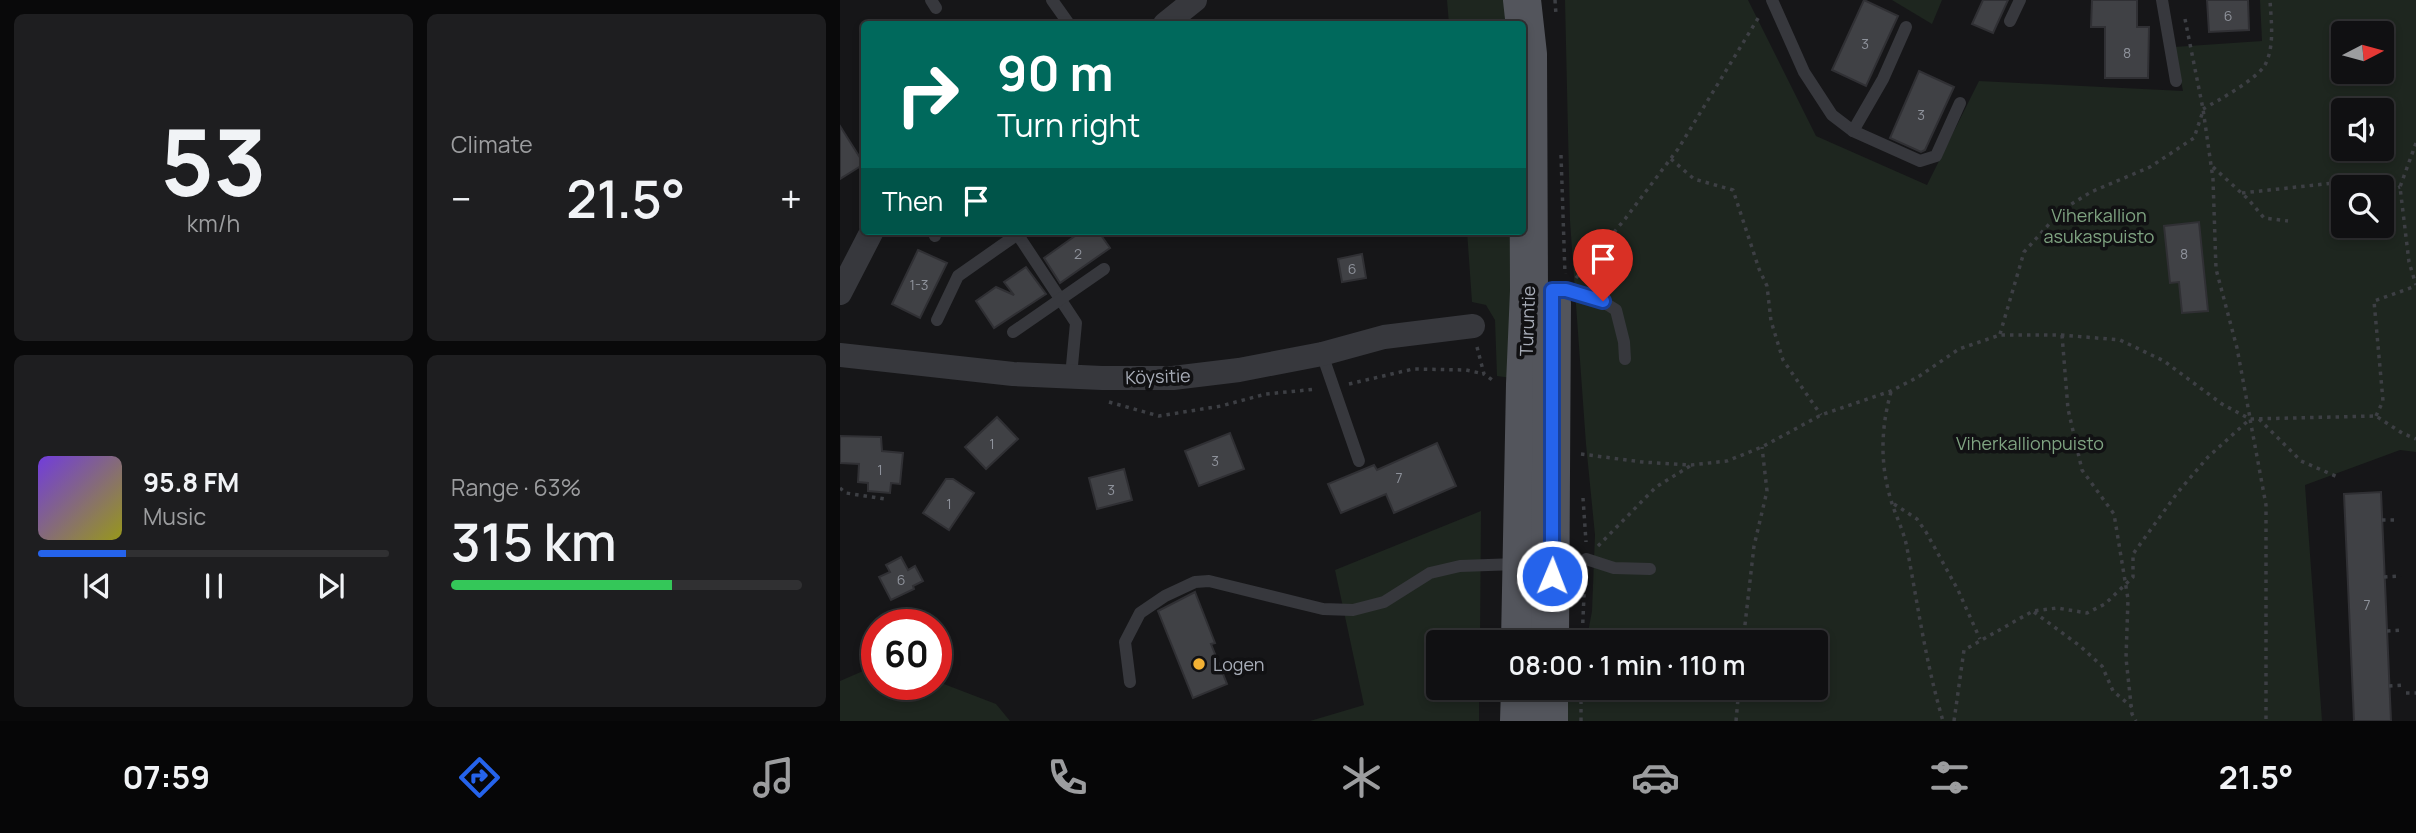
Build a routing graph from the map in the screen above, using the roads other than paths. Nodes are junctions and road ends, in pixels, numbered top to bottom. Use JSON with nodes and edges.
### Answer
{"nodes":[{"id":1,"x":1052,"y":0,"type":"edge"},
{"id":2,"x":1195,"y":0,"type":"edge"},
{"id":3,"x":1522,"y":0,"type":"edge"},
{"id":4,"x":1541,"y":0,"type":"edge"},
{"id":5,"x":1772,"y":0,"type":"edge"},
{"id":6,"x":2020,"y":0,"type":"edge"},
{"id":7,"x":2162,"y":0,"type":"edge"},
{"id":8,"x":2010,"y":20,"type":"dead end"},
{"id":9,"x":1067,"y":21,"type":"edge"},
{"id":10,"x":1169,"y":21,"type":"edge"},
{"id":11,"x":1524,"y":21,"type":"edge"},
{"id":12,"x":1906,"y":27,"type":"dead end"},
{"id":13,"x":1526,"y":36,"type":"edge"},
{"id":14,"x":2176,"y":81,"type":"dead end"},
{"id":15,"x":1960,"y":103,"type":"dead end"},
{"id":16,"x":1853,"y":131,"type":"junction"},
{"id":17,"x":870,"y":235,"type":"edge"},
{"id":18,"x":1017,"y":235,"type":"edge"},
{"id":19,"x":1021,"y":235,"type":"edge"},
{"id":20,"x":1104,"y":269,"type":"dead end"},
{"id":21,"x":1549,"y":290,"type":"junction"},
{"id":22,"x":840,"y":293,"type":"edge"},
{"id":23,"x":1060,"y":300,"type":"junction"},
{"id":24,"x":937,"y":320,"type":"dead end"},
{"id":25,"x":1473,"y":326,"type":"dead end"},
{"id":26,"x":1013,"y":332,"type":"dead end"},
{"id":27,"x":1322,"y":354,"type":"junction"},
{"id":28,"x":840,"y":355,"type":"edge"},
{"id":29,"x":1625,"y":359,"type":"dead end"},
{"id":30,"x":1071,"y":376,"type":"junction"},
{"id":31,"x":1359,"y":461,"type":"dead end"},
{"id":32,"x":1547,"y":563,"type":"junction"},
{"id":33,"x":1650,"y":569,"type":"dead end"},
{"id":34,"x":1524,"y":630,"type":"edge"},
{"id":35,"x":1550,"y":630,"type":"edge"},
{"id":36,"x":1130,"y":682,"type":"dead end"},
{"id":37,"x":1520,"y":700,"type":"edge"},
{"id":38,"x":1549,"y":700,"type":"edge"},
{"id":39,"x":1519,"y":721,"type":"edge"},
{"id":40,"x":1549,"y":721,"type":"edge"}],
"edges":[{"from":1,"to":9,"type":"lane"},
{"from":2,"to":10,"type":"street"},
{"from":3,"to":11,"type":"main road","name":"Turuntie"},
{"from":4,"to":21,"type":"main road","name":"Turuntie"},
{"from":5,"to":16,"type":"lane"},
{"from":6,"to":8,"type":"lane"},
{"from":7,"to":14,"type":"lane"},
{"from":12,"to":16,"type":"lane"},
{"from":13,"to":21,"type":"main road","name":"Turuntie"},
{"from":15,"to":16,"type":"lane"},
{"from":17,"to":22,"type":"street"},
{"from":18,"to":24,"type":"lane"},
{"from":19,"to":23,"type":"lane"},
{"from":20,"to":23,"type":"lane"},
{"from":21,"to":29,"type":"lane"},
{"from":21,"to":32,"type":"main road","name":"Turuntie"},
{"from":23,"to":26,"type":"lane"},
{"from":23,"to":30,"type":"lane"},
{"from":25,"to":27,"type":"street","name":"Köysitie"},
{"from":27,"to":30,"type":"street","name":"Köysitie"},
{"from":27,"to":31,"type":"lane"},
{"from":28,"to":30,"type":"street","name":"Köysitie"},
{"from":32,"to":33,"type":"lane"},
{"from":32,"to":34,"type":"main road","name":"Turuntie"},
{"from":32,"to":35,"type":"main road","name":"Turuntie"},
{"from":32,"to":36,"type":"lane"},
{"from":37,"to":39,"type":"main road"},
{"from":38,"to":40,"type":"main road"}]}
